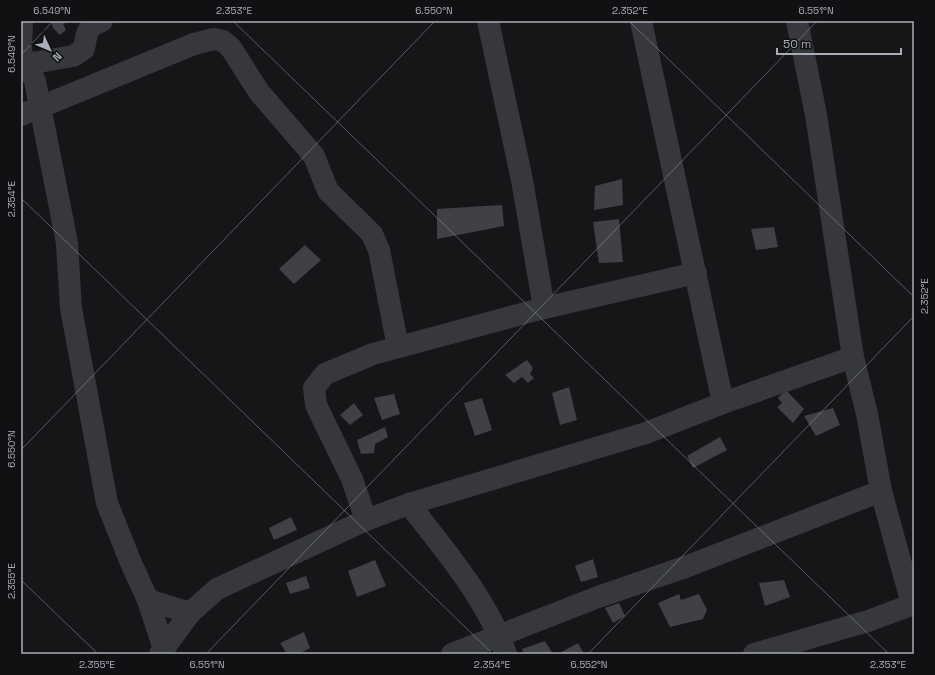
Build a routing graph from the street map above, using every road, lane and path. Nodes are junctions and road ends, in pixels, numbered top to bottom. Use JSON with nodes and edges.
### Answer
{"nodes":[{"id":1,"x":22,"y":21,"type":"edge"},
{"id":2,"x":102,"y":21,"type":"edge"},
{"id":3,"x":488,"y":21,"type":"edge"},
{"id":4,"x":641,"y":21,"type":"edge"},
{"id":5,"x":797,"y":21,"type":"edge"},
{"id":6,"x":23,"y":55,"type":"edge"},
{"id":7,"x":30,"y":111,"type":"edge"},
{"id":8,"x":696,"y":273,"type":"junction"},
{"id":9,"x":544,"y":308,"type":"junction"},
{"id":10,"x":398,"y":347,"type":"junction"},
{"id":11,"x":853,"y":357,"type":"junction"},
{"id":12,"x":724,"y":403,"type":"junction"},
{"id":13,"x":881,"y":491,"type":"junction"},
{"id":14,"x":409,"y":504,"type":"junction"},
{"id":15,"x":366,"y":520,"type":"junction"},
{"id":16,"x":148,"y":600,"type":"junction"},
{"id":17,"x":913,"y":604,"type":"edge"},
{"id":18,"x":190,"y":613,"type":"junction"},
{"id":19,"x":503,"y":645,"type":"edge"},
{"id":20,"x":162,"y":651,"type":"edge"},
{"id":21,"x":452,"y":654,"type":"edge"},
{"id":22,"x":754,"y":654,"type":"edge"}],
"edges":[{"from":1,"to":6,"type":"street"},
{"from":2,"to":6,"type":"street"},
{"from":3,"to":9,"type":"street"},
{"from":4,"to":8,"type":"street"},
{"from":5,"to":11,"type":"street"},
{"from":6,"to":7,"type":"street"},
{"from":7,"to":10,"type":"street"},
{"from":7,"to":16,"type":"street"},
{"from":8,"to":9,"type":"street"},
{"from":8,"to":12,"type":"street"},
{"from":9,"to":10,"type":"street"},
{"from":10,"to":15,"type":"street"},
{"from":11,"to":12,"type":"street"},
{"from":11,"to":13,"type":"street"},
{"from":12,"to":14,"type":"street"},
{"from":13,"to":17,"type":"street"},
{"from":13,"to":19,"type":"street"},
{"from":14,"to":15,"type":"street"},
{"from":14,"to":19,"type":"street"},
{"from":15,"to":18,"type":"street"},
{"from":16,"to":18,"type":"street"},
{"from":16,"to":20,"type":"street"},
{"from":17,"to":22,"type":"street"},
{"from":18,"to":20,"type":"street"},
{"from":19,"to":21,"type":"street"}]}
